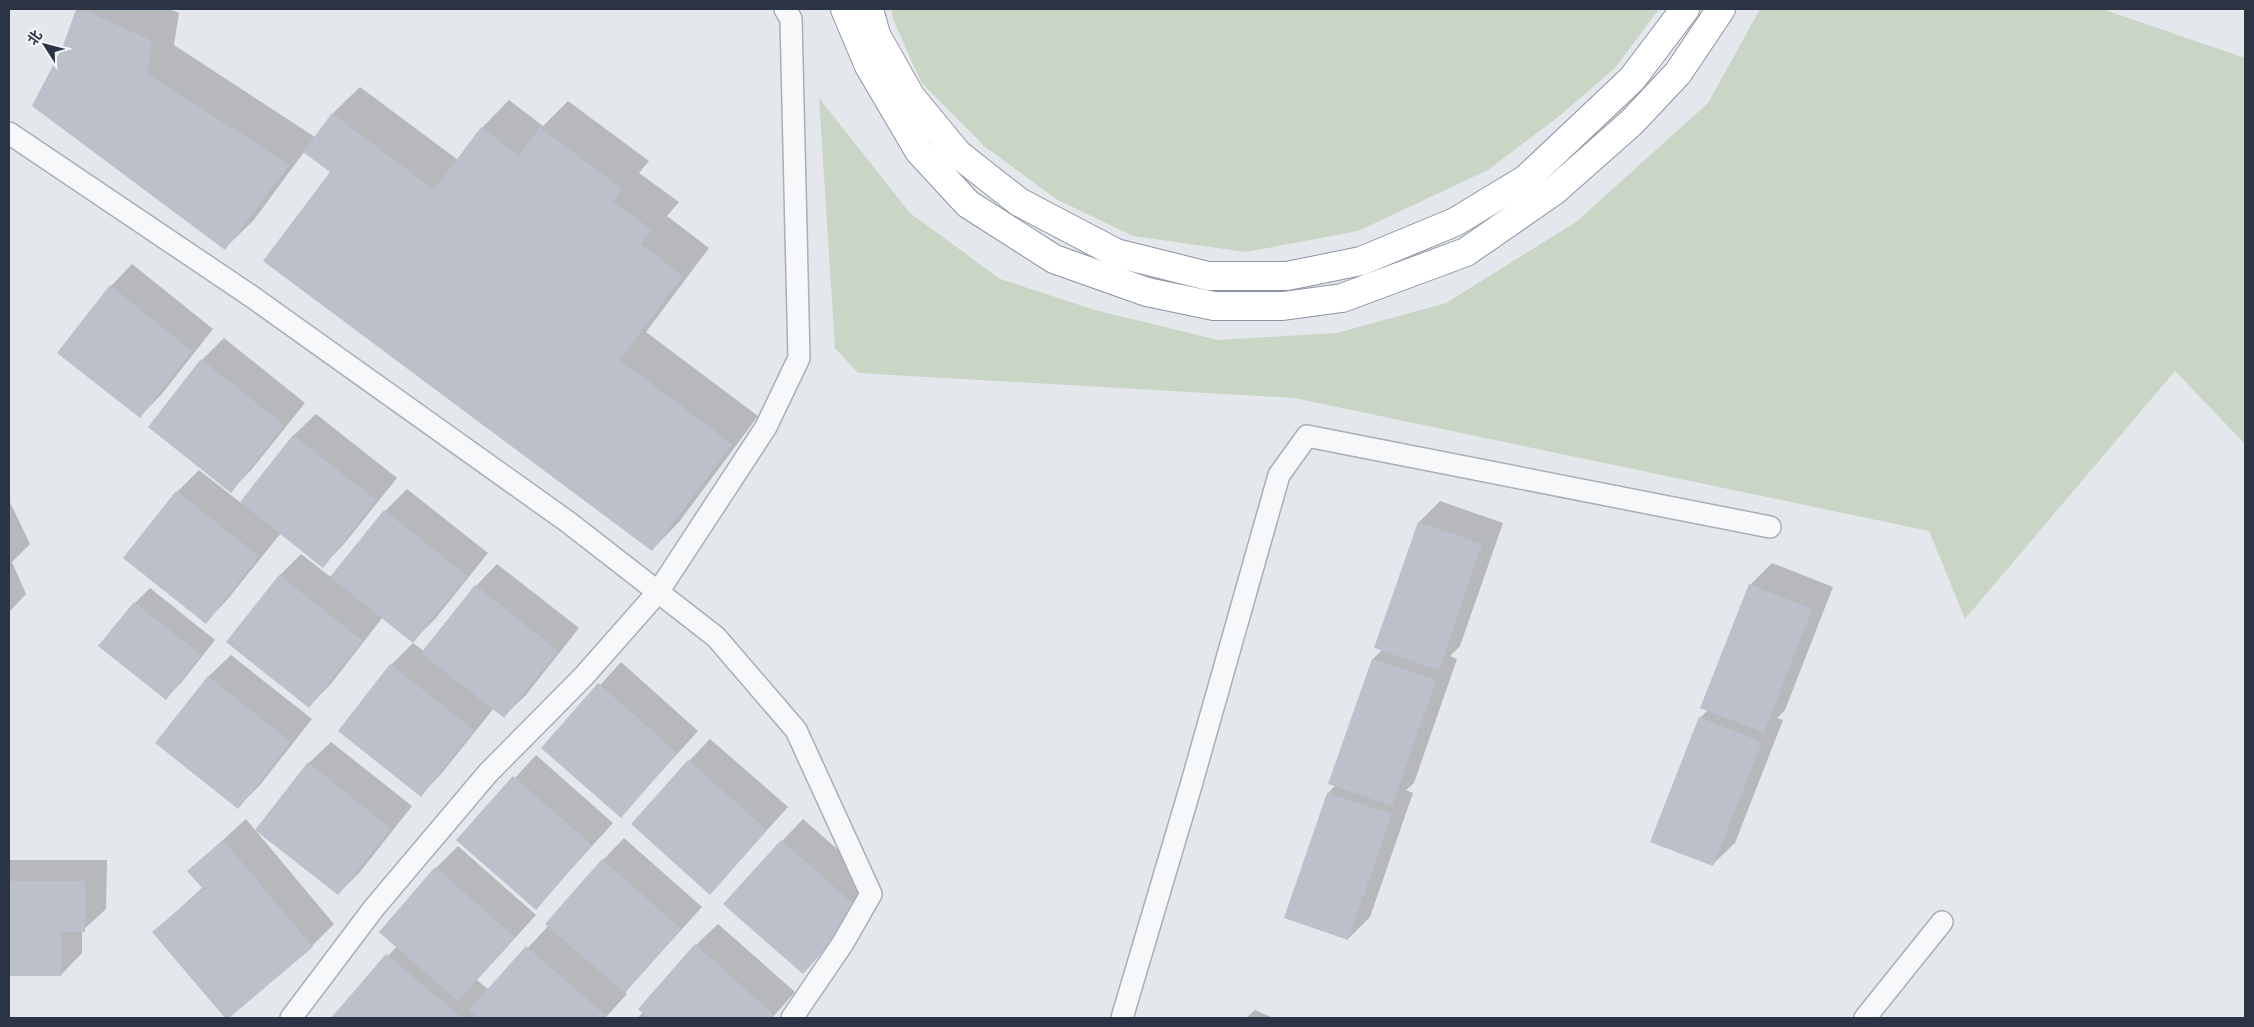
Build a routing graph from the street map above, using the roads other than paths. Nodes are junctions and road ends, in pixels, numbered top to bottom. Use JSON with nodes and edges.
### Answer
{"nodes":[{"id":1,"x":785,"y":9,"type":"edge"},
{"id":2,"x":845,"y":9,"type":"edge"},
{"id":3,"x":869,"y":9,"type":"edge"},
{"id":4,"x":1685,"y":9,"type":"edge"},
{"id":5,"x":1721,"y":9,"type":"edge"},
{"id":6,"x":9,"y":133,"type":"edge"},
{"id":7,"x":1770,"y":527,"type":"dead end"},
{"id":8,"x":658,"y":592,"type":"junction"},
{"id":9,"x":1942,"y":922,"type":"dead end"},
{"id":10,"x":291,"y":1018,"type":"edge"},
{"id":11,"x":792,"y":1018,"type":"edge"},
{"id":12,"x":1122,"y":1018,"type":"edge"},
{"id":13,"x":1865,"y":1018,"type":"edge"}],
"edges":[{"from":1,"to":8,"type":"lane"},
{"from":2,"to":5,"type":"highway"},
{"from":3,"to":4,"type":"highway"},
{"from":6,"to":8,"type":"lane"},
{"from":7,"to":12,"type":"lane"},
{"from":8,"to":10,"type":"lane"},
{"from":8,"to":11,"type":"lane"},
{"from":9,"to":13,"type":"lane"}]}
